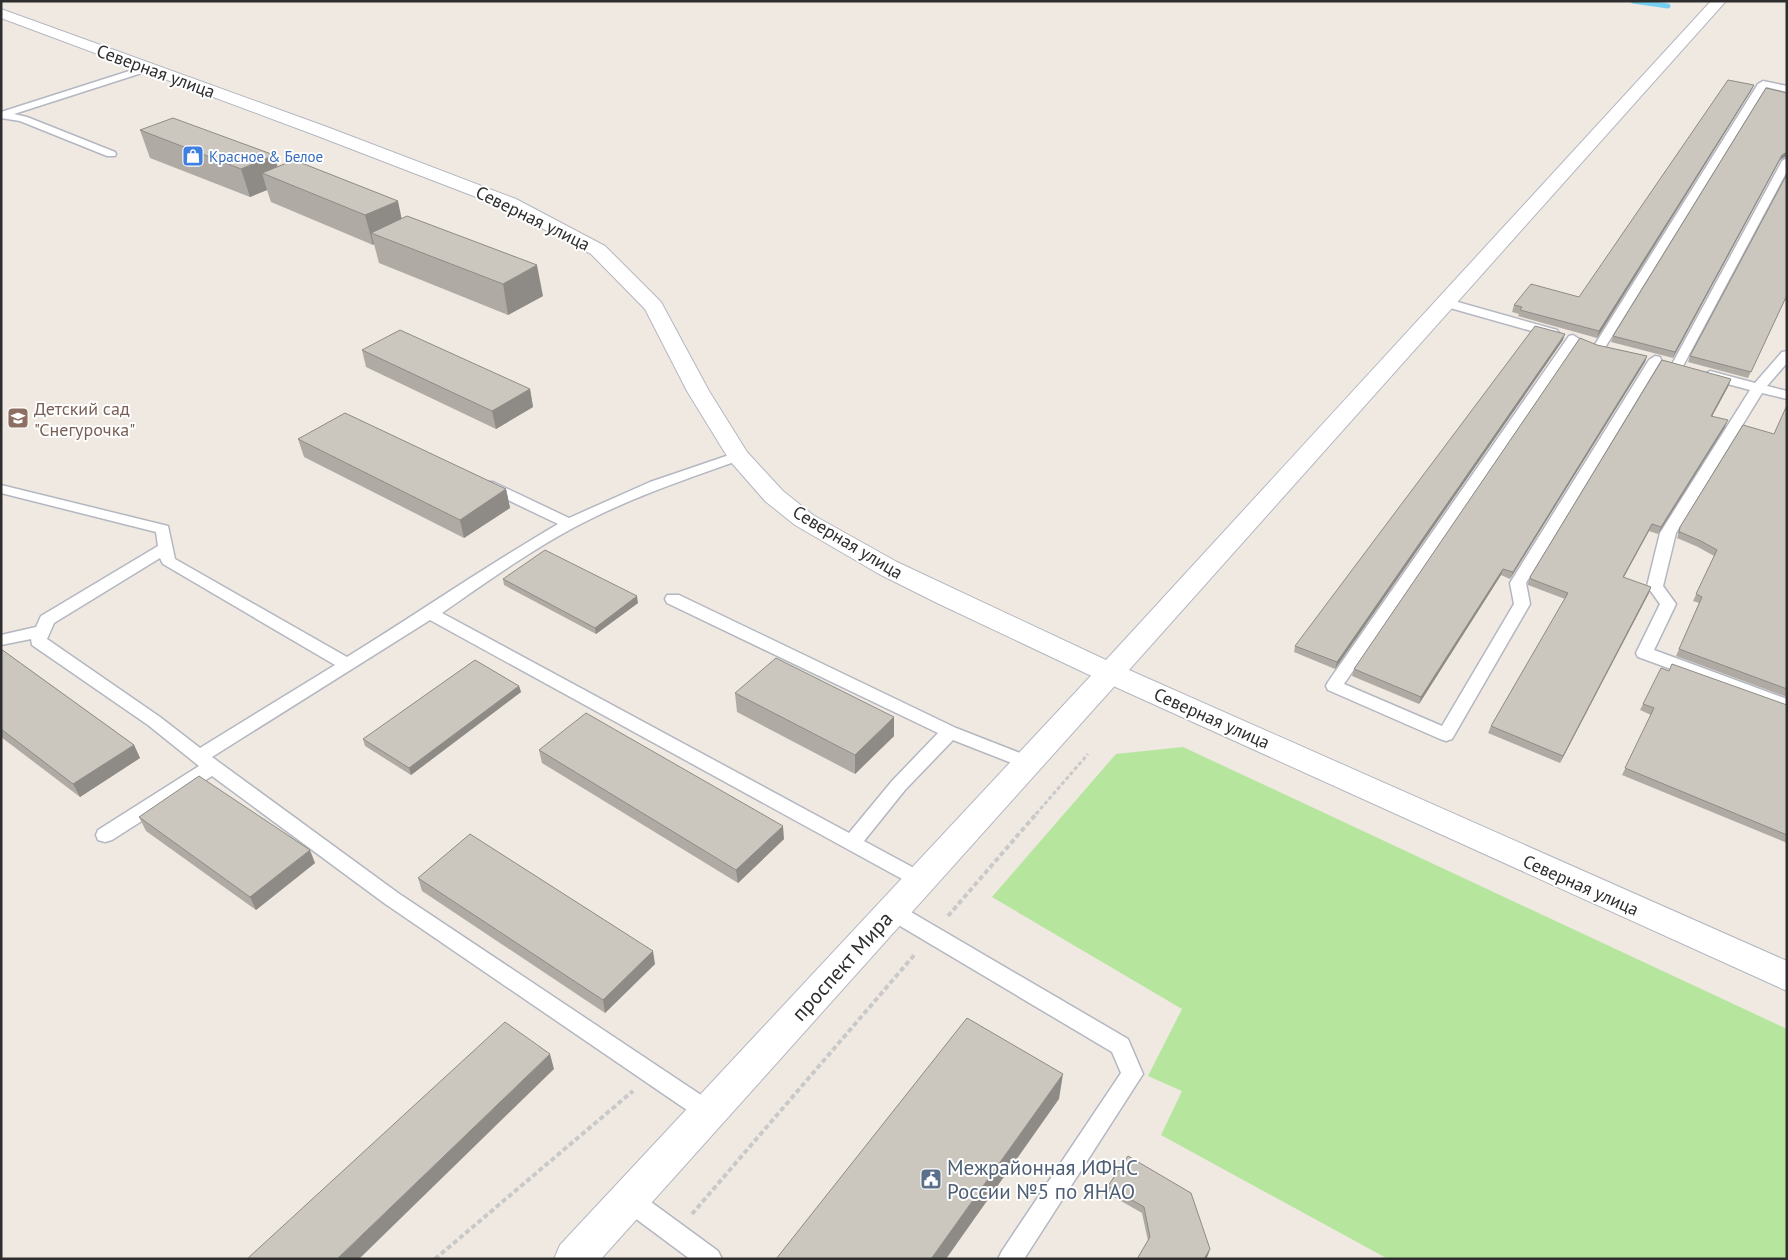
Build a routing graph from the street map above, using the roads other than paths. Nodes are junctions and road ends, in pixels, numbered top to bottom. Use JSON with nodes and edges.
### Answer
{"nodes":[{"id":1,"x":1719,"y":1,"type":"edge"},
{"id":2,"x":1,"y":13,"type":"edge"},
{"id":3,"x":148,"y":68,"type":"junction"},
{"id":4,"x":1787,"y":89,"type":"edge"},
{"id":5,"x":1,"y":115,"type":"edge"},
{"id":6,"x":111,"y":154,"type":"dead end"},
{"id":7,"x":1787,"y":161,"type":"edge"},
{"id":8,"x":1447,"y":303,"type":"junction"},
{"id":9,"x":1591,"y":344,"type":"junction"},
{"id":10,"x":1787,"y":355,"type":"edge"},
{"id":11,"x":1686,"y":369,"type":"junction"},
{"id":12,"x":1758,"y":388,"type":"junction"},
{"id":13,"x":1787,"y":396,"type":"edge"},
{"id":14,"x":738,"y":456,"type":"junction"},
{"id":15,"x":473,"y":478,"type":"edge"},
{"id":16,"x":1,"y":489,"type":"edge"},
{"id":17,"x":569,"y":524,"type":"junction"},
{"id":18,"x":166,"y":548,"type":"junction"},
{"id":19,"x":673,"y":599,"type":"dead end"},
{"id":20,"x":430,"y":613,"type":"junction"},
{"id":21,"x":42,"y":631,"type":"junction"},
{"id":22,"x":1,"y":640,"type":"edge"},
{"id":23,"x":346,"y":664,"type":"junction"},
{"id":24,"x":1110,"y":672,"type":"junction"},
{"id":25,"x":1787,"y":705,"type":"edge"},
{"id":26,"x":950,"y":732,"type":"junction"},
{"id":27,"x":205,"y":762,"type":"junction"},
{"id":28,"x":1027,"y":763,"type":"junction"},
{"id":29,"x":105,"y":835,"type":"dead end"},
{"id":30,"x":852,"y":843,"type":"junction"},
{"id":31,"x":920,"y":880,"type":"junction"},
{"id":32,"x":892,"y":910,"type":"junction"},
{"id":33,"x":1787,"y":977,"type":"edge"},
{"id":34,"x":708,"y":1112,"type":"junction"},
{"id":35,"x":628,"y":1199,"type":"junction"},
{"id":36,"x":574,"y":1259,"type":"edge"},
{"id":37,"x":710,"y":1259,"type":"edge"},
{"id":38,"x":1010,"y":1259,"type":"edge"}],
"edges":[{"from":1,"to":8,"type":"street","name":"проспект Мира"},
{"from":2,"to":3,"type":"street","name":"Северная улица"},
{"from":3,"to":5,"type":"lane"},
{"from":3,"to":14,"type":"street","name":"Северная улица"},
{"from":4,"to":9,"type":"lane"},
{"from":5,"to":6,"type":"lane"},
{"from":7,"to":11,"type":"lane"},
{"from":8,"to":9,"type":"lane"},
{"from":8,"to":24,"type":"street","name":"проспект Мира"},
{"from":9,"to":11,"type":"lane"},
{"from":10,"to":12,"type":"lane"},
{"from":11,"to":12,"type":"lane"},
{"from":12,"to":13,"type":"lane"},
{"from":12,"to":25,"type":"lane"},
{"from":14,"to":17,"type":"lane"},
{"from":14,"to":24,"type":"street","name":"Северная улица"},
{"from":15,"to":17,"type":"lane"},
{"from":16,"to":18,"type":"lane"},
{"from":17,"to":20,"type":"lane"},
{"from":18,"to":21,"type":"lane"},
{"from":18,"to":23,"type":"lane"},
{"from":19,"to":26,"type":"lane"},
{"from":20,"to":23,"type":"lane"},
{"from":20,"to":30,"type":"lane"},
{"from":21,"to":22,"type":"lane"},
{"from":21,"to":27,"type":"lane"},
{"from":23,"to":27,"type":"lane"},
{"from":24,"to":28,"type":"street","name":"проспект Мира"},
{"from":24,"to":33,"type":"street","name":"Северная улица"},
{"from":26,"to":28,"type":"lane"},
{"from":26,"to":30,"type":"lane"},
{"from":27,"to":29,"type":"lane"},
{"from":27,"to":34,"type":"lane"},
{"from":28,"to":31,"type":"street","name":"проспект Мира"},
{"from":30,"to":31,"type":"lane"},
{"from":31,"to":32,"type":"street","name":"проспект Мира"},
{"from":32,"to":34,"type":"street","name":"проспект Мира"},
{"from":32,"to":38,"type":"lane"},
{"from":34,"to":35,"type":"street","name":"проспект Мира"},
{"from":35,"to":36,"type":"street","name":"проспект Мира"},
{"from":35,"to":37,"type":"lane"}]}
